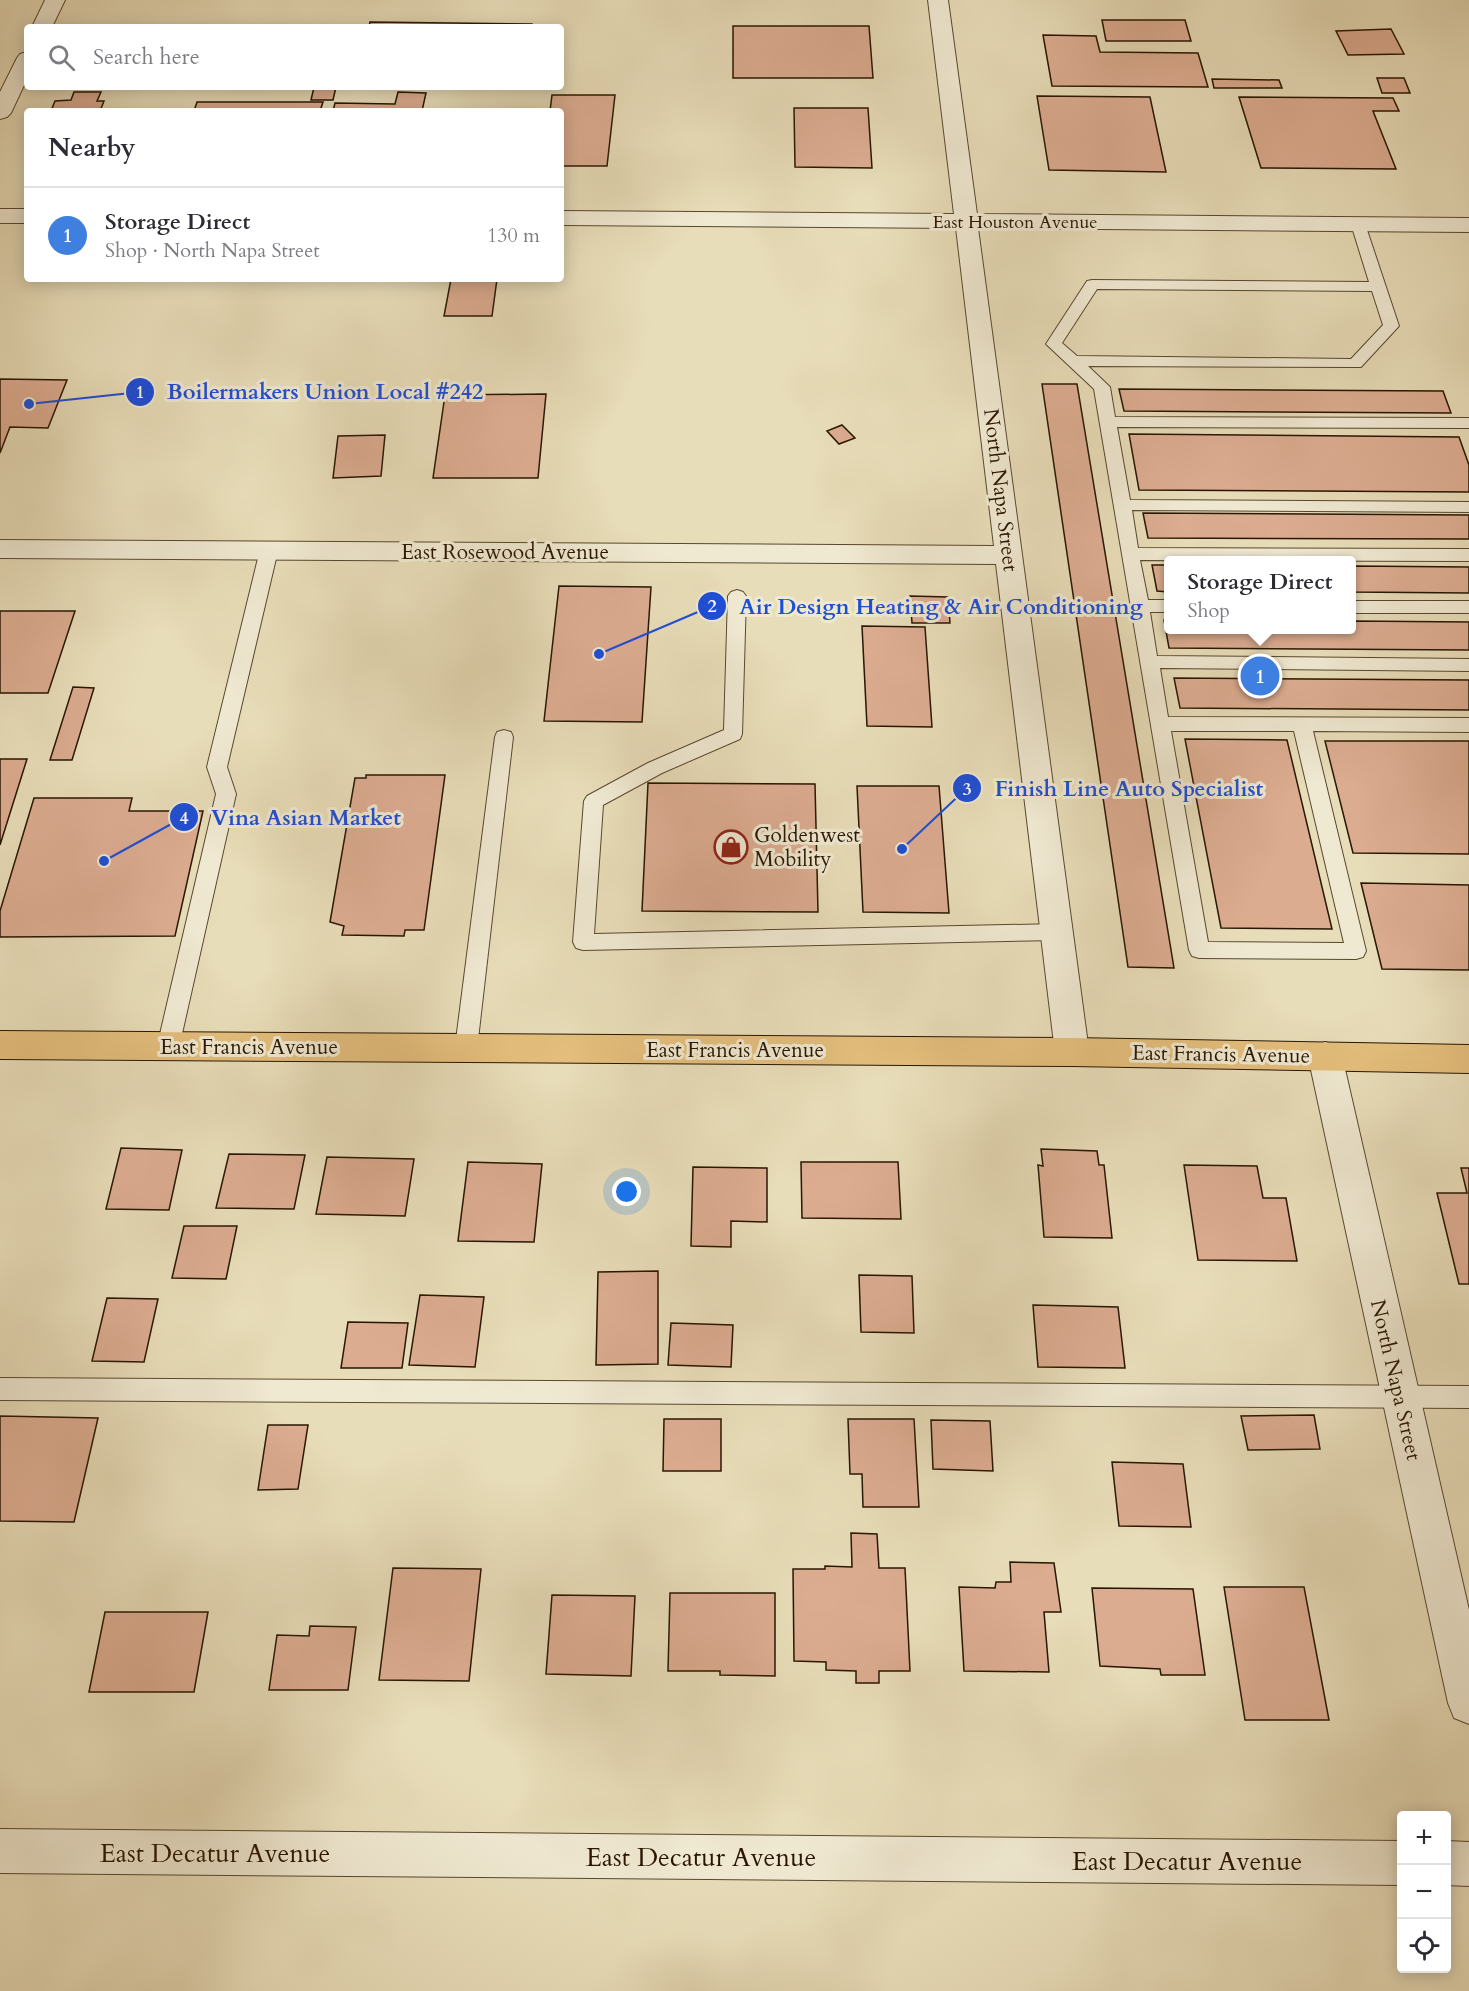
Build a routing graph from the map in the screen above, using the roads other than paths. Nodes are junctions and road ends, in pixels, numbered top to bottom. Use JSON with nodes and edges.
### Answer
{"nodes":[{"id":1,"x":55,"y":0,"type":"edge"},
{"id":2,"x":938,"y":0,"type":"edge"},
{"id":3,"x":43,"y":24,"type":"edge"},
{"id":4,"x":24,"y":64,"type":"edge"},
{"id":5,"x":0,"y":113,"type":"edge"},
{"id":6,"x":0,"y":216,"type":"edge"},
{"id":7,"x":24,"y":216,"type":"edge"},
{"id":8,"x":564,"y":218,"type":"edge"},
{"id":9,"x":968,"y":221,"type":"junction"},
{"id":10,"x":1358,"y":224,"type":"junction"},
{"id":11,"x":1469,"y":225,"type":"edge"},
{"id":12,"x":1378,"y":287,"type":"junction"},
{"id":13,"x":1073,"y":362,"type":"junction"},
{"id":14,"x":1108,"y":422,"type":"junction"},
{"id":15,"x":1469,"y":423,"type":"edge"},
{"id":16,"x":1122,"y":505,"type":"junction"},
{"id":17,"x":1469,"y":507,"type":"edge"},
{"id":18,"x":0,"y":549,"type":"edge"},
{"id":19,"x":269,"y":550,"type":"junction"},
{"id":20,"x":1130,"y":554,"type":"junction"},
{"id":21,"x":1009,"y":555,"type":"junction"},
{"id":22,"x":1469,"y":555,"type":"edge"},
{"id":23,"x":737,"y":596,"type":"dead end"},
{"id":24,"x":1140,"y":606,"type":"junction"},
{"id":25,"x":1164,"y":606,"type":"edge"},
{"id":26,"x":1356,"y":607,"type":"edge"},
{"id":27,"x":1469,"y":607,"type":"edge"},
{"id":28,"x":1149,"y":662,"type":"junction"},
{"id":29,"x":1469,"y":665,"type":"edge"},
{"id":30,"x":1160,"y":724,"type":"junction"},
{"id":31,"x":1302,"y":724,"type":"junction"},
{"id":32,"x":1469,"y":725,"type":"edge"},
{"id":33,"x":504,"y":736,"type":"dead end"},
{"id":34,"x":1057,"y":932,"type":"junction"},
{"id":35,"x":0,"y":1045,"type":"edge"},
{"id":36,"x":168,"y":1047,"type":"junction"},
{"id":37,"x":466,"y":1048,"type":"junction"},
{"id":38,"x":1072,"y":1052,"type":"junction"},
{"id":39,"x":1325,"y":1056,"type":"junction"},
{"id":40,"x":1469,"y":1059,"type":"edge"},
{"id":41,"x":0,"y":1389,"type":"edge"},
{"id":42,"x":1400,"y":1396,"type":"junction"},
{"id":43,"x":1469,"y":1397,"type":"edge"},
{"id":44,"x":1469,"y":1702,"type":"edge"},
{"id":45,"x":0,"y":1851,"type":"edge"},
{"id":46,"x":1397,"y":1863,"type":"edge"},
{"id":47,"x":1451,"y":1863,"type":"edge"},
{"id":48,"x":1469,"y":1864,"type":"edge"}],
"edges":[{"from":1,"to":3,"type":"street"},
{"from":2,"to":9,"type":"street","name":"North Napa Street"},
{"from":4,"to":5,"type":"street"},
{"from":6,"to":7,"type":"street"},
{"from":8,"to":9,"type":"street","name":"East Houston Avenue"},
{"from":9,"to":10,"type":"street","name":"East Houston Avenue"},
{"from":9,"to":21,"type":"street","name":"North Napa Street"},
{"from":10,"to":11,"type":"street","name":"East Houston Avenue"},
{"from":10,"to":12,"type":"lane"},
{"from":12,"to":13,"type":"lane"},
{"from":12,"to":13,"type":"lane"},
{"from":13,"to":14,"type":"lane"},
{"from":14,"to":15,"type":"lane"},
{"from":14,"to":16,"type":"lane"},
{"from":16,"to":17,"type":"lane"},
{"from":16,"to":20,"type":"lane"},
{"from":18,"to":19,"type":"street","name":"East Rosewood Avenue"},
{"from":19,"to":21,"type":"street","name":"East Rosewood Avenue"},
{"from":19,"to":36,"type":"lane"},
{"from":20,"to":22,"type":"lane"},
{"from":20,"to":24,"type":"lane"},
{"from":21,"to":34,"type":"street","name":"North Napa Street"},
{"from":23,"to":34,"type":"lane"},
{"from":24,"to":25,"type":"lane"},
{"from":24,"to":28,"type":"lane"},
{"from":26,"to":27,"type":"lane"},
{"from":28,"to":29,"type":"lane"},
{"from":28,"to":30,"type":"lane"},
{"from":30,"to":31,"type":"lane"},
{"from":30,"to":31,"type":"lane"},
{"from":31,"to":32,"type":"lane"},
{"from":33,"to":37,"type":"lane"},
{"from":34,"to":38,"type":"street","name":"North Napa Street"},
{"from":35,"to":36,"type":"main road","name":"East Francis Avenue"},
{"from":36,"to":37,"type":"main road","name":"East Francis Avenue"},
{"from":37,"to":38,"type":"main road","name":"East Francis Avenue"},
{"from":38,"to":39,"type":"main road","name":"East Francis Avenue"},
{"from":39,"to":40,"type":"main road","name":"East Francis Avenue"},
{"from":39,"to":42,"type":"street","name":"North Napa Street"},
{"from":41,"to":42,"type":"lane"},
{"from":42,"to":43,"type":"lane"},
{"from":42,"to":44,"type":"street","name":"North Napa Street"},
{"from":45,"to":46,"type":"street","name":"East Decatur Avenue"},
{"from":47,"to":48,"type":"street"}]}
